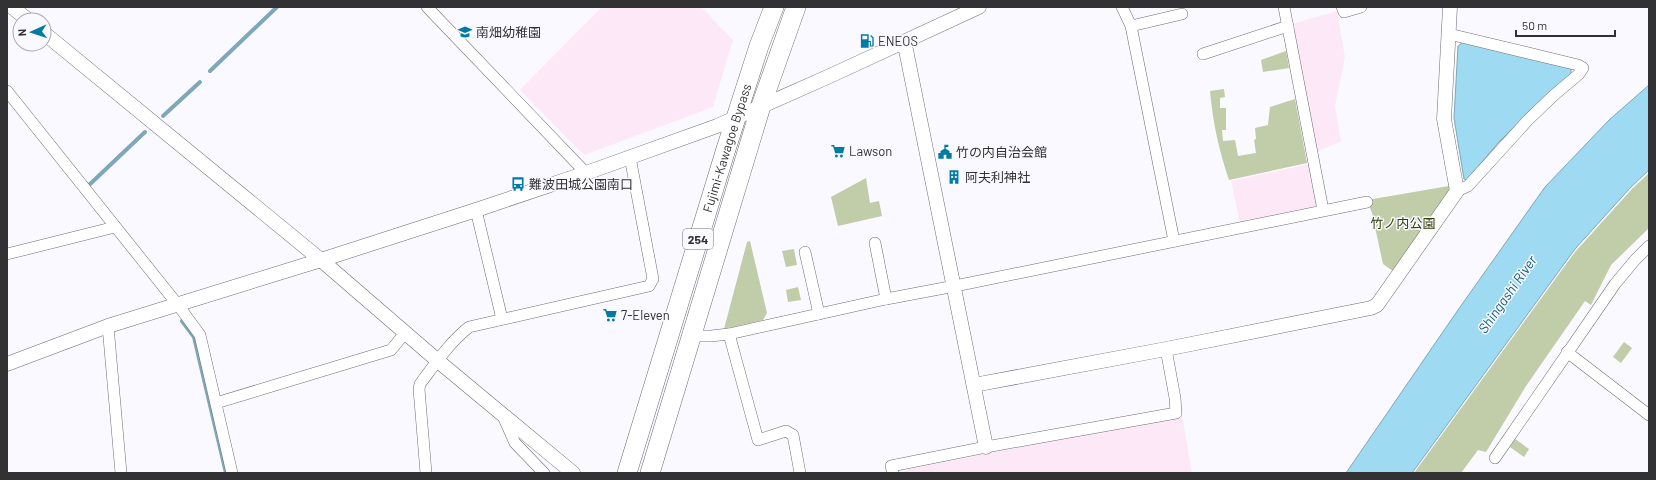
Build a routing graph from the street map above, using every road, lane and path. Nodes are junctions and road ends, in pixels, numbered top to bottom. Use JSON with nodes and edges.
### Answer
{"nodes":[{"id":1,"x":427,"y":7,"type":"edge"},
{"id":2,"x":774,"y":7,"type":"edge"},
{"id":3,"x":796,"y":7,"type":"edge"},
{"id":4,"x":979,"y":7,"type":"edge"},
{"id":5,"x":1122,"y":7,"type":"edge"},
{"id":6,"x":1284,"y":7,"type":"edge"},
{"id":7,"x":1342,"y":7,"type":"edge"},
{"id":8,"x":1361,"y":7,"type":"edge"},
{"id":9,"x":1450,"y":7,"type":"edge"},
{"id":10,"x":1182,"y":14,"type":"dead end"},
{"id":11,"x":1131,"y":26,"type":"junction"},
{"id":12,"x":1288,"y":26,"type":"junction"},
{"id":13,"x":1449,"y":34,"type":"junction"},
{"id":14,"x":52,"y":40,"type":"edge"},
{"id":15,"x":903,"y":43,"type":"junction"},
{"id":16,"x":1203,"y":54,"type":"dead end"},
{"id":17,"x":7,"y":91,"type":"edge"},
{"id":18,"x":761,"y":106,"type":"junction"},
{"id":19,"x":736,"y":117,"type":"junction"},
{"id":20,"x":630,"y":157,"type":"junction"},
{"id":21,"x":586,"y":173,"type":"junction"},
{"id":22,"x":1457,"y":191,"type":"junction"},
{"id":23,"x":1367,"y":202,"type":"dead end"},
{"id":24,"x":476,"y":210,"type":"junction"},
{"id":25,"x":1323,"y":210,"type":"junction"},
{"id":26,"x":115,"y":227,"type":"junction"},
{"id":27,"x":1174,"y":241,"type":"junction"},
{"id":28,"x":875,"y":243,"type":"dead end"},
{"id":29,"x":1649,"y":246,"type":"edge"},
{"id":30,"x":805,"y":252,"type":"dead end"},
{"id":31,"x":7,"y":254,"type":"edge"},
{"id":32,"x":321,"y":260,"type":"junction"},
{"id":33,"x":955,"y":286,"type":"junction"},
{"id":34,"x":886,"y":299,"type":"junction"},
{"id":35,"x":178,"y":305,"type":"junction"},
{"id":36,"x":819,"y":314,"type":"junction"},
{"id":37,"x":502,"y":319,"type":"junction"},
{"id":38,"x":108,"y":326,"type":"junction"},
{"id":39,"x":405,"y":333,"type":"junction"},
{"id":40,"x":729,"y":334,"type":"junction"},
{"id":41,"x":692,"y":336,"type":"junction"},
{"id":42,"x":1166,"y":349,"type":"junction"},
{"id":43,"x":1567,"y":352,"type":"junction"},
{"id":44,"x":438,"y":361,"type":"junction"},
{"id":45,"x":7,"y":364,"type":"edge"},
{"id":46,"x":974,"y":385,"type":"junction"},
{"id":47,"x":216,"y":403,"type":"junction"},
{"id":48,"x":502,"y":414,"type":"junction"},
{"id":49,"x":1649,"y":415,"type":"edge"},
{"id":50,"x":986,"y":447,"type":"junction"},
{"id":51,"x":1495,"y":458,"type":"dead end"},
{"id":52,"x":121,"y":473,"type":"edge"},
{"id":53,"x":232,"y":473,"type":"edge"},
{"id":54,"x":426,"y":473,"type":"edge"},
{"id":55,"x":544,"y":473,"type":"edge"},
{"id":56,"x":573,"y":473,"type":"edge"},
{"id":57,"x":626,"y":473,"type":"edge"},
{"id":58,"x":650,"y":473,"type":"edge"},
{"id":59,"x":800,"y":473,"type":"edge"},
{"id":60,"x":892,"y":473,"type":"edge"}],
"edges":[{"from":1,"to":21,"type":"street"},
{"from":2,"to":19,"type":"highway","name":"Fujimi-Kawagoe Bypass","number":"254"},
{"from":3,"to":18,"type":"highway","name":"Fujimi-Kawagoe Bypass","number":"254"},
{"from":4,"to":15,"type":"street"},
{"from":5,"to":11,"type":"street"},
{"from":6,"to":12,"type":"street"},
{"from":7,"to":8,"type":"street"},
{"from":9,"to":13,"type":"street"},
{"from":10,"to":11,"type":"street"},
{"from":11,"to":27,"type":"street"},
{"from":12,"to":16,"type":"street"},
{"from":12,"to":25,"type":"street"},
{"from":13,"to":22,"type":"street"},
{"from":13,"to":22,"type":"street"},
{"from":14,"to":32,"type":"street"},
{"from":15,"to":18,"type":"street"},
{"from":15,"to":33,"type":"street"},
{"from":17,"to":26,"type":"street"},
{"from":18,"to":19,"type":"street"},
{"from":18,"to":41,"type":"highway","name":"Fujimi-Kawagoe Bypass","number":"254"},
{"from":19,"to":20,"type":"street"},
{"from":19,"to":57,"type":"highway","name":"Fujimi-Kawagoe Bypass","number":"254"},
{"from":20,"to":21,"type":"street"},
{"from":20,"to":37,"type":"street"},
{"from":21,"to":24,"type":"street"},
{"from":22,"to":42,"type":"street"},
{"from":23,"to":25,"type":"street"},
{"from":24,"to":32,"type":"street"},
{"from":24,"to":37,"type":"street"},
{"from":25,"to":27,"type":"street"},
{"from":26,"to":31,"type":"street"},
{"from":26,"to":35,"type":"street"},
{"from":27,"to":33,"type":"street"},
{"from":28,"to":34,"type":"street"},
{"from":29,"to":43,"type":"street"},
{"from":30,"to":36,"type":"street"},
{"from":32,"to":35,"type":"street"},
{"from":32,"to":39,"type":"street"},
{"from":33,"to":34,"type":"street"},
{"from":33,"to":46,"type":"street"},
{"from":34,"to":36,"type":"street"},
{"from":35,"to":38,"type":"street"},
{"from":35,"to":47,"type":"street"},
{"from":36,"to":40,"type":"street"},
{"from":37,"to":44,"type":"street"},
{"from":38,"to":45,"type":"street"},
{"from":38,"to":52,"type":"street"},
{"from":39,"to":44,"type":"street"},
{"from":39,"to":47,"type":"street"},
{"from":40,"to":41,"type":"street"},
{"from":40,"to":59,"type":"street"},
{"from":41,"to":58,"type":"highway","name":"Fujimi-Kawagoe Bypass","number":"254"},
{"from":42,"to":46,"type":"street"},
{"from":42,"to":50,"type":"street"},
{"from":43,"to":49,"type":"street"},
{"from":43,"to":51,"type":"street"},
{"from":44,"to":48,"type":"street"},
{"from":44,"to":54,"type":"street"},
{"from":46,"to":50,"type":"street"},
{"from":47,"to":53,"type":"street"},
{"from":48,"to":55,"type":"street"},
{"from":48,"to":56,"type":"street"},
{"from":50,"to":60,"type":"street"}]}
